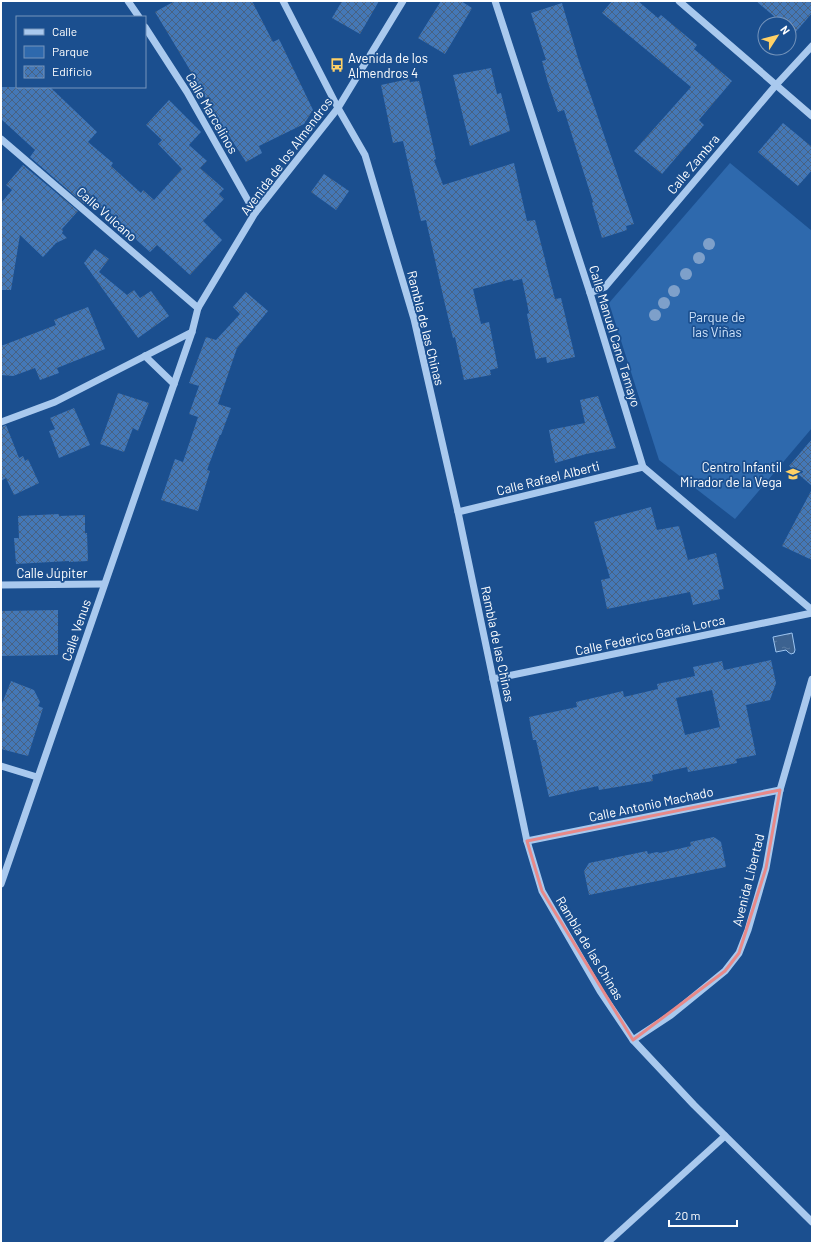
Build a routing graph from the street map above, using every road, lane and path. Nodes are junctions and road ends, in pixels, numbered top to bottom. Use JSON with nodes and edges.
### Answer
{"nodes":[{"id":1,"x":128,"y":1,"type":"edge"},
{"id":2,"x":283,"y":1,"type":"edge"},
{"id":3,"x":403,"y":1,"type":"edge"},
{"id":4,"x":495,"y":1,"type":"edge"},
{"id":5,"x":679,"y":1,"type":"edge"},
{"id":6,"x":138,"y":16,"type":"edge"},
{"id":7,"x":146,"y":29,"type":"edge"},
{"id":8,"x":812,"y":46,"type":"edge"},
{"id":9,"x":776,"y":85,"type":"junction"},
{"id":10,"x":338,"y":108,"type":"junction"},
{"id":11,"x":812,"y":116,"type":"edge"},
{"id":12,"x":1,"y":139,"type":"edge"},
{"id":13,"x":255,"y":213,"type":"junction"},
{"id":14,"x":590,"y":293,"type":"junction"},
{"id":15,"x":198,"y":308,"type":"junction"},
{"id":16,"x":192,"y":332,"type":"junction"},
{"id":17,"x":145,"y":356,"type":"junction"},
{"id":18,"x":174,"y":384,"type":"junction"},
{"id":19,"x":1,"y":422,"type":"edge"},
{"id":20,"x":643,"y":468,"type":"junction"},
{"id":21,"x":458,"y":512,"type":"junction"},
{"id":22,"x":104,"y":584,"type":"junction"},
{"id":23,"x":1,"y":585,"type":"edge"},
{"id":24,"x":812,"y":610,"type":"edge"},
{"id":25,"x":812,"y":613,"type":"edge"},
{"id":26,"x":812,"y":679,"type":"edge"},
{"id":27,"x":493,"y":680,"type":"junction"},
{"id":28,"x":1,"y":766,"type":"edge"},
{"id":29,"x":37,"y":777,"type":"junction"},
{"id":30,"x":780,"y":790,"type":"junction"},
{"id":31,"x":527,"y":841,"type":"junction"},
{"id":32,"x":1,"y":884,"type":"edge"},
{"id":33,"x":633,"y":1040,"type":"junction"},
{"id":34,"x":726,"y":1136,"type":"junction"},
{"id":35,"x":812,"y":1222,"type":"edge"},
{"id":36,"x":607,"y":1243,"type":"edge"}],
"edges":[{"from":1,"to":6,"type":"street"},
{"from":2,"to":10,"type":"street","name":"Rambla de las Chinas"},
{"from":3,"to":10,"type":"street","name":"Avenida de los Almendros"},
{"from":4,"to":14,"type":"street","name":"Calle Manuel Cano Tamayo"},
{"from":5,"to":9,"type":"street"},
{"from":7,"to":13,"type":"street","name":"Calle Marcelinos"},
{"from":8,"to":9,"type":"street","name":"Calle Zambra"},
{"from":9,"to":11,"type":"street"},
{"from":9,"to":14,"type":"street","name":"Calle Zambra"},
{"from":10,"to":13,"type":"street","name":"Avenida de los Almendros"},
{"from":10,"to":21,"type":"street","name":"Rambla de las Chinas"},
{"from":12,"to":15,"type":"street","name":"Calle Vulcano"},
{"from":13,"to":15,"type":"street","name":"Avenida de los Almendros"},
{"from":14,"to":20,"type":"street","name":"Calle Manuel Cano Tamayo"},
{"from":15,"to":16,"type":"street","name":"Avenida de los Almendros"},
{"from":16,"to":17,"type":"street"},
{"from":16,"to":18,"type":"street","name":"Calle Venus"},
{"from":17,"to":18,"type":"street"},
{"from":17,"to":19,"type":"street"},
{"from":18,"to":22,"type":"street","name":"Calle Venus"},
{"from":20,"to":21,"type":"street","name":"Calle Rafael Alberti"},
{"from":20,"to":24,"type":"street"},
{"from":21,"to":27,"type":"street","name":"Rambla de las Chinas"},
{"from":22,"to":23,"type":"street","name":"Calle Júpiter"},
{"from":22,"to":29,"type":"street","name":"Calle Venus"},
{"from":25,"to":27,"type":"street","name":"Calle Federico García Lorca"},
{"from":26,"to":30,"type":"street","name":"Avenida Libertad"},
{"from":27,"to":31,"type":"street","name":"Rambla de las Chinas"},
{"from":28,"to":29,"type":"street"},
{"from":29,"to":32,"type":"street","name":"Calle Venus"},
{"from":30,"to":31,"type":"street","name":"Calle Antonio Machado"},
{"from":30,"to":33,"type":"street","name":"Avenida Libertad"},
{"from":31,"to":33,"type":"street","name":"Rambla de las Chinas"},
{"from":33,"to":34,"type":"street","name":"Rambla de las Chinas"},
{"from":34,"to":35,"type":"street","name":"Rambla de las Chinas"},
{"from":34,"to":36,"type":"street"}]}
